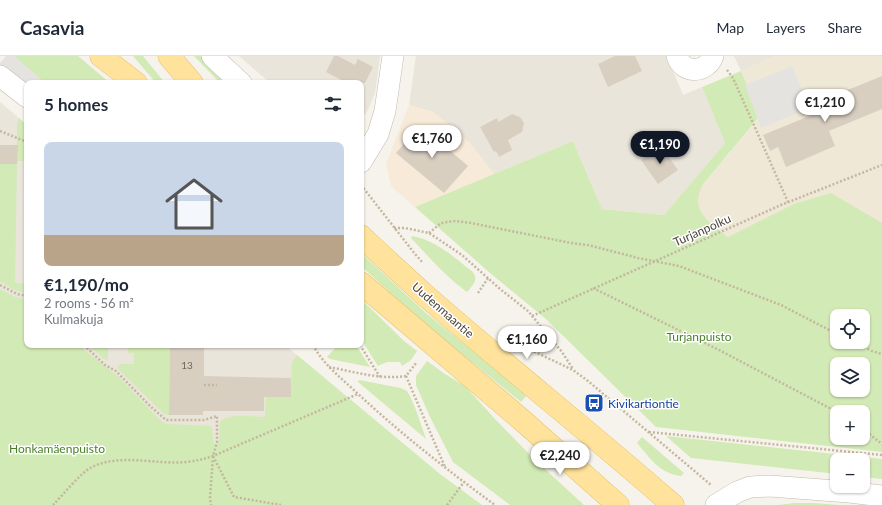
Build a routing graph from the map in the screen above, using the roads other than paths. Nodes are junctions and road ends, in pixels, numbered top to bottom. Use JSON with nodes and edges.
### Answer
{"nodes":[{"id":1,"x":101,"y":56,"type":"edge"},
{"id":2,"x":118,"y":56,"type":"edge"},
{"id":3,"x":169,"y":56,"type":"edge"},
{"id":4,"x":212,"y":56,"type":"edge"},
{"id":5,"x":393,"y":56,"type":"edge"},
{"id":6,"x":677,"y":56,"type":"edge"},
{"id":7,"x":719,"y":61,"type":"edge"},
{"id":8,"x":0,"y":76,"type":"edge"},
{"id":9,"x":133,"y":80,"type":"edge"},
{"id":10,"x":135,"y":80,"type":"edge"},
{"id":11,"x":189,"y":80,"type":"edge"},
{"id":12,"x":238,"y":80,"type":"edge"},
{"id":13,"x":24,"y":95,"type":"edge"},
{"id":14,"x":364,"y":157,"type":"edge"},
{"id":15,"x":364,"y":239,"type":"edge"},
{"id":16,"x":364,"y":286,"type":"edge"},
{"id":17,"x":882,"y":496,"type":"edge"},
{"id":18,"x":618,"y":505,"type":"edge"},
{"id":19,"x":673,"y":505,"type":"edge"},
{"id":20,"x":716,"y":505,"type":"edge"}],
"edges":[{"from":1,"to":9,"type":"main road"},
{"from":2,"to":10,"type":"main road"},
{"from":3,"to":11,"type":"main road"},
{"from":4,"to":12,"type":"street"},
{"from":5,"to":14,"type":"street"},
{"from":6,"to":7,"type":"street"},
{"from":8,"to":13,"type":"street"},
{"from":15,"to":19,"type":"main road","name":"Uudenmaantie"},
{"from":16,"to":18,"type":"main road"},
{"from":17,"to":20,"type":"street"}]}
